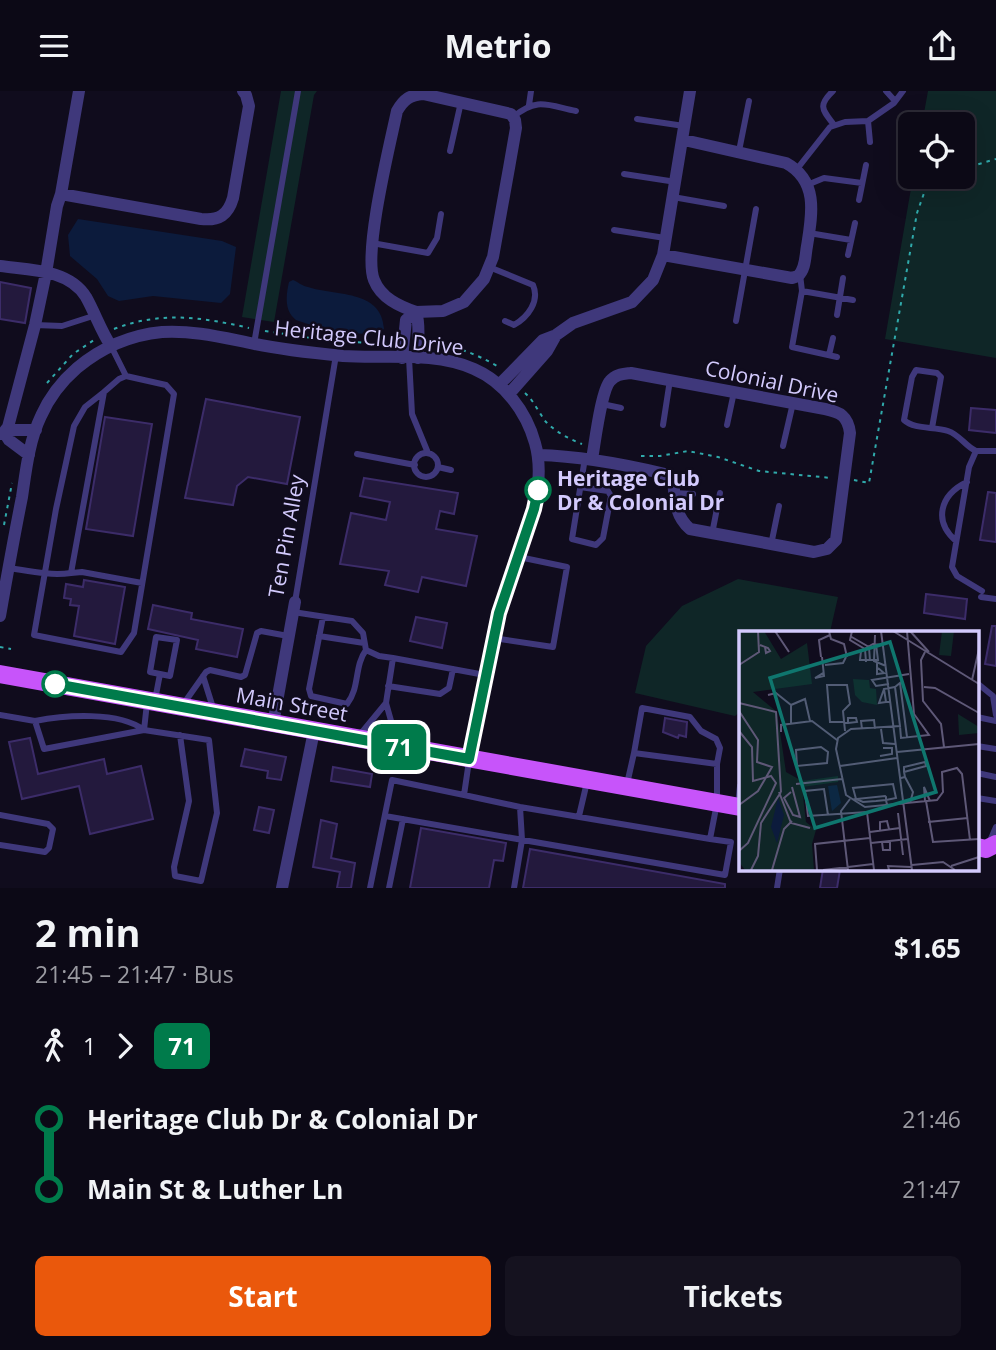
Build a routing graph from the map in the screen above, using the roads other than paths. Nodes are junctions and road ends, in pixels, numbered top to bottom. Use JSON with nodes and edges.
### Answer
{"nodes":[{"id":1,"x":79,"y":91,"type":"edge"},
{"id":2,"x":243,"y":91,"type":"edge"},
{"id":3,"x":298,"y":91,"type":"edge"},
{"id":4,"x":531,"y":91,"type":"edge"},
{"id":5,"x":690,"y":91,"type":"edge"},
{"id":6,"x":833,"y":91,"type":"edge"},
{"id":7,"x":886,"y":91,"type":"edge"},
{"id":8,"x":903,"y":91,"type":"edge"},
{"id":9,"x":405,"y":95,"type":"edge"},
{"id":10,"x":749,"y":101,"type":"dead end"},
{"id":11,"x":895,"y":101,"type":"junction"},
{"id":12,"x":461,"y":102,"type":"junction"},
{"id":13,"x":529,"y":105,"type":"junction"},
{"id":14,"x":576,"y":111,"type":"dead end"},
{"id":15,"x":513,"y":117,"type":"junction"},
{"id":16,"x":636,"y":119,"type":"dead end"},
{"id":17,"x":868,"y":121,"type":"junction"},
{"id":18,"x":834,"y":125,"type":"junction"},
{"id":19,"x":686,"y":127,"type":"junction"},
{"id":20,"x":684,"y":140,"type":"junction"},
{"id":21,"x":870,"y":142,"type":"dead end"},
{"id":22,"x":450,"y":151,"type":"dead end"},
{"id":23,"x":739,"y":151,"type":"junction"},
{"id":24,"x":866,"y":165,"type":"dead end"},
{"id":25,"x":797,"y":169,"type":"junction"},
{"id":26,"x":624,"y":174,"type":"dead end"},
{"id":27,"x":676,"y":182,"type":"junction"},
{"id":28,"x":862,"y":183,"type":"junction"},
{"id":29,"x":807,"y":185,"type":"junction"},
{"id":30,"x":61,"y":194,"type":"junction"},
{"id":31,"x":673,"y":197,"type":"junction"},
{"id":32,"x":859,"y":200,"type":"dead end"},
{"id":33,"x":724,"y":206,"type":"dead end"},
{"id":34,"x":756,"y":209,"type":"dead end"},
{"id":35,"x":441,"y":214,"type":"dead end"},
{"id":36,"x":855,"y":223,"type":"dead end"},
{"id":37,"x":614,"y":230,"type":"dead end"},
{"id":38,"x":809,"y":233,"type":"junction"},
{"id":39,"x":665,"y":238,"type":"junction"},
{"id":40,"x":851,"y":240,"type":"junction"},
{"id":41,"x":372,"y":243,"type":"junction"},
{"id":42,"x":663,"y":255,"type":"junction"},
{"id":43,"x":848,"y":255,"type":"dead end"},
{"id":44,"x":0,"y":266,"type":"edge"},
{"id":45,"x":489,"y":267,"type":"junction"},
{"id":46,"x":744,"y":269,"type":"junction"},
{"id":47,"x":46,"y":273,"type":"junction"},
{"id":48,"x":800,"y":274,"type":"junction"},
{"id":49,"x":843,"y":278,"type":"dead end"},
{"id":50,"x":802,"y":291,"type":"junction"},
{"id":51,"x":839,"y":298,"type":"junction"},
{"id":52,"x":852,"y":300,"type":"dead end"},
{"id":53,"x":416,"y":312,"type":"junction"},
{"id":54,"x":837,"y":315,"type":"dead end"},
{"id":55,"x":93,"y":316,"type":"junction"},
{"id":56,"x":505,"y":321,"type":"dead end"},
{"id":57,"x":736,"y":321,"type":"dead end"},
{"id":58,"x":35,"y":325,"type":"junction"},
{"id":59,"x":833,"y":338,"type":"dead end"},
{"id":60,"x":254,"y":344,"type":"junction"},
{"id":61,"x":111,"y":346,"type":"junction"},
{"id":62,"x":336,"y":355,"type":"junction"},
{"id":63,"x":829,"y":355,"type":"junction"},
{"id":64,"x":837,"y":356,"type":"dead end"},
{"id":65,"x":409,"y":358,"type":"junction"},
{"id":66,"x":126,"y":376,"type":"junction"},
{"id":67,"x":670,"y":380,"type":"junction"},
{"id":68,"x":504,"y":390,"type":"junction"},
{"id":69,"x":104,"y":392,"type":"junction"},
{"id":70,"x":734,"y":392,"type":"junction"},
{"id":71,"x":793,"y":403,"type":"junction"},
{"id":72,"x":602,"y":404,"type":"junction"},
{"id":73,"x":621,"y":408,"type":"dead end"},
{"id":74,"x":663,"y":425,"type":"dead end"},
{"id":75,"x":727,"y":425,"type":"dead end"},
{"id":76,"x":932,"y":428,"type":"junction"},
{"id":77,"x":36,"y":430,"type":"junction"},
{"id":78,"x":2,"y":433,"type":"edge"},
{"id":79,"x":783,"y":446,"type":"dead end"},
{"id":80,"x":976,"y":451,"type":"junction"},
{"id":81,"x":996,"y":451,"type":"edge"},
{"id":82,"x":428,"y":453,"type":"junction"},
{"id":83,"x":358,"y":454,"type":"dead end"},
{"id":84,"x":29,"y":455,"type":"junction"},
{"id":85,"x":538,"y":455,"type":"junction"},
{"id":86,"x":588,"y":459,"type":"junction"},
{"id":87,"x":415,"y":464,"type":"junction"},
{"id":88,"x":438,"y":467,"type":"junction"},
{"id":89,"x":451,"y":470,"type":"dead end"},
{"id":90,"x":967,"y":482,"type":"junction"},
{"id":91,"x":580,"y":487,"type":"junction"},
{"id":92,"x":674,"y":493,"type":"junction"},
{"id":93,"x":720,"y":493,"type":"dead end"},
{"id":94,"x":693,"y":495,"type":"dead end"},
{"id":95,"x":779,"y":506,"type":"dead end"},
{"id":96,"x":712,"y":534,"type":"junction"},
{"id":97,"x":956,"y":541,"type":"junction"},
{"id":98,"x":771,"y":545,"type":"junction"},
{"id":99,"x":517,"y":556,"type":"junction"},
{"id":100,"x":9,"y":568,"type":"junction"},
{"id":101,"x":45,"y":573,"type":"junction"},
{"id":102,"x":71,"y":573,"type":"junction"},
{"id":103,"x":142,"y":583,"type":"junction"},
{"id":104,"x":996,"y":599,"type":"edge"},
{"id":105,"x":294,"y":607,"type":"junction"},
{"id":106,"x":0,"y":616,"type":"edge"},
{"id":107,"x":323,"y":617,"type":"junction"},
{"id":108,"x":288,"y":636,"type":"junction"},
{"id":109,"x":319,"y":636,"type":"junction"},
{"id":110,"x":493,"y":638,"type":"junction"},
{"id":111,"x":365,"y":646,"type":"junction"},
{"id":112,"x":393,"y":657,"type":"junction"},
{"id":113,"x":453,"y":669,"type":"junction"},
{"id":114,"x":0,"y":674,"type":"edge"},
{"id":115,"x":160,"y":674,"type":"junction"},
{"id":116,"x":485,"y":674,"type":"junction"},
{"id":117,"x":203,"y":676,"type":"junction"},
{"id":118,"x":978,"y":684,"type":"edge"},
{"id":119,"x":388,"y":686,"type":"junction"},
{"id":120,"x":151,"y":701,"type":"junction"},
{"id":121,"x":386,"y":703,"type":"junction"},
{"id":122,"x":181,"y":707,"type":"junction"},
{"id":123,"x":215,"y":713,"type":"junction"},
{"id":124,"x":0,"y":715,"type":"edge"},
{"id":125,"x":996,"y":715,"type":"edge"},
{"id":126,"x":978,"y":717,"type":"edge"},
{"id":127,"x":35,"y":721,"type":"junction"},
{"id":128,"x":996,"y":721,"type":"edge"},
{"id":129,"x":273,"y":724,"type":"junction"},
{"id":130,"x":144,"y":730,"type":"junction"},
{"id":131,"x":314,"y":731,"type":"junction"},
{"id":132,"x":180,"y":736,"type":"junction"},
{"id":133,"x":356,"y":739,"type":"junction"},
{"id":134,"x":398,"y":746,"type":"junction"},
{"id":135,"x":978,"y":746,"type":"edge"},
{"id":136,"x":996,"y":749,"type":"edge"},
{"id":137,"x":634,"y":753,"type":"junction"},
{"id":138,"x":469,"y":759,"type":"junction"},
{"id":139,"x":717,"y":764,"type":"junction"},
{"id":140,"x":978,"y":773,"type":"edge"},
{"id":141,"x":996,"y":776,"type":"edge"},
{"id":142,"x":587,"y":780,"type":"junction"},
{"id":143,"x":626,"y":787,"type":"junction"},
{"id":144,"x":464,"y":795,"type":"junction"},
{"id":145,"x":978,"y":798,"type":"edge"},
{"id":146,"x":996,"y":801,"type":"edge"},
{"id":147,"x":718,"y":803,"type":"junction"},
{"id":148,"x":520,"y":807,"type":"junction"},
{"id":149,"x":739,"y":807,"type":"edge"},
{"id":150,"x":0,"y":815,"type":"edge"},
{"id":151,"x":385,"y":816,"type":"junction"},
{"id":152,"x":579,"y":816,"type":"junction"},
{"id":153,"x":402,"y":819,"type":"junction"},
{"id":154,"x":996,"y":827,"type":"edge"},
{"id":155,"x":710,"y":839,"type":"junction"},
{"id":156,"x":522,"y":840,"type":"junction"},
{"id":157,"x":0,"y":845,"type":"edge"},
{"id":158,"x":989,"y":850,"type":"edge"},
{"id":159,"x":282,"y":888,"type":"edge"},
{"id":160,"x":370,"y":888,"type":"edge"},
{"id":161,"x":389,"y":888,"type":"edge"},
{"id":162,"x":513,"y":888,"type":"edge"}],
"edges":[{"from":1,"to":30,"type":"street"},
{"from":2,"to":30,"type":"street"},
{"from":3,"to":60,"type":"lane","name":"Heritage Club Drive"},
{"from":4,"to":13,"type":"lane"},
{"from":5,"to":19,"type":"street"},
{"from":6,"to":18,"type":"lane"},
{"from":7,"to":11,"type":"lane"},
{"from":8,"to":11,"type":"lane"},
{"from":9,"to":12,"type":"street"},
{"from":9,"to":41,"type":"street"},
{"from":10,"to":23,"type":"lane"},
{"from":11,"to":17,"type":"lane"},
{"from":12,"to":15,"type":"street"},
{"from":12,"to":22,"type":"lane"},
{"from":13,"to":14,"type":"lane"},
{"from":13,"to":15,"type":"lane"},
{"from":15,"to":45,"type":"street"},
{"from":16,"to":19,"type":"lane"},
{"from":17,"to":18,"type":"lane"},
{"from":17,"to":21,"type":"lane"},
{"from":18,"to":25,"type":"lane"},
{"from":19,"to":20,"type":"street"},
{"from":20,"to":23,"type":"street"},
{"from":20,"to":27,"type":"street"},
{"from":23,"to":25,"type":"street"},
{"from":24,"to":28,"type":"lane"},
{"from":25,"to":29,"type":"street"},
{"from":26,"to":27,"type":"lane"},
{"from":27,"to":31,"type":"street"},
{"from":28,"to":29,"type":"lane"},
{"from":28,"to":32,"type":"lane"},
{"from":29,"to":38,"type":"street"},
{"from":30,"to":47,"type":"street"},
{"from":31,"to":33,"type":"lane"},
{"from":31,"to":39,"type":"street"},
{"from":34,"to":46,"type":"lane"},
{"from":35,"to":41,"type":"lane"},
{"from":36,"to":40,"type":"lane"},
{"from":37,"to":39,"type":"lane"},
{"from":38,"to":40,"type":"lane"},
{"from":38,"to":48,"type":"street"},
{"from":39,"to":42,"type":"street"},
{"from":40,"to":43,"type":"lane"},
{"from":41,"to":53,"type":"street"},
{"from":42,"to":46,"type":"street"},
{"from":42,"to":68,"type":"street"},
{"from":44,"to":47,"type":"street"},
{"from":45,"to":53,"type":"street"},
{"from":45,"to":56,"type":"lane"},
{"from":46,"to":48,"type":"street"},
{"from":46,"to":57,"type":"lane"},
{"from":47,"to":55,"type":"street"},
{"from":47,"to":58,"type":"street"},
{"from":48,"to":50,"type":"lane"},
{"from":49,"to":51,"type":"lane"},
{"from":50,"to":51,"type":"lane"},
{"from":50,"to":63,"type":"lane"},
{"from":51,"to":52,"type":"lane"},
{"from":51,"to":54,"type":"lane"},
{"from":53,"to":65,"type":"street"},
{"from":55,"to":58,"type":"lane"},
{"from":55,"to":61,"type":"street"},
{"from":58,"to":78,"type":"street"},
{"from":59,"to":63,"type":"lane"},
{"from":60,"to":61,"type":"street","name":"Heritage Club Drive"},
{"from":60,"to":62,"type":"street","name":"Heritage Club Drive"},
{"from":61,"to":66,"type":"lane"},
{"from":61,"to":77,"type":"street","name":"Heritage Club Drive"},
{"from":62,"to":65,"type":"street","name":"Heritage Club Drive"},
{"from":62,"to":105,"type":"lane","name":"Ten Pin Alley"},
{"from":63,"to":64,"type":"lane"},
{"from":65,"to":68,"type":"street","name":"Heritage Club Drive"},
{"from":65,"to":82,"type":"lane"},
{"from":66,"to":69,"type":"lane"},
{"from":66,"to":103,"type":"lane"},
{"from":67,"to":70,"type":"street","name":"Colonial Drive"},
{"from":67,"to":72,"type":"street","name":"Colonial Drive"},
{"from":67,"to":74,"type":"lane"},
{"from":68,"to":85,"type":"street","name":"Heritage Club Drive"},
{"from":69,"to":101,"type":"lane"},
{"from":69,"to":102,"type":"lane"},
{"from":70,"to":71,"type":"street","name":"Colonial Drive"},
{"from":70,"to":75,"type":"lane"},
{"from":71,"to":79,"type":"lane"},
{"from":71,"to":98,"type":"street","name":"Colonial Drive"},
{"from":72,"to":73,"type":"lane"},
{"from":72,"to":86,"type":"street","name":"Colonial Drive"},
{"from":76,"to":76,"type":"lane"},
{"from":76,"to":80,"type":"lane"},
{"from":77,"to":78,"type":"street"},
{"from":77,"to":84,"type":"street","name":"Heritage Club Drive"},
{"from":78,"to":84,"type":"street"},
{"from":80,"to":81,"type":"lane"},
{"from":80,"to":90,"type":"lane"},
{"from":82,"to":87,"type":"lane"},
{"from":82,"to":88,"type":"lane"},
{"from":83,"to":87,"type":"lane"},
{"from":84,"to":100,"type":"street","name":"Heritage Club Drive"},
{"from":85,"to":86,"type":"street","name":"Colonial Drive"},
{"from":85,"to":99,"type":"street","name":"Heritage Club Drive"},
{"from":86,"to":91,"type":"lane"},
{"from":86,"to":92,"type":"street","name":"Colonial Drive"},
{"from":87,"to":88,"type":"lane"},
{"from":88,"to":89,"type":"lane"},
{"from":90,"to":97,"type":"lane"},
{"from":90,"to":97,"type":"lane"},
{"from":91,"to":91,"type":"lane"},
{"from":92,"to":94,"type":"lane"},
{"from":92,"to":96,"type":"street","name":"Colonial Drive"},
{"from":93,"to":96,"type":"lane"},
{"from":95,"to":98,"type":"lane"},
{"from":96,"to":98,"type":"street","name":"Colonial Drive"},
{"from":97,"to":104,"type":"lane"},
{"from":99,"to":110,"type":"street","name":"Heritage Club Drive"},
{"from":99,"to":110,"type":"lane"},
{"from":100,"to":101,"type":"lane"},
{"from":100,"to":106,"type":"street","name":"Heritage Club Drive"},
{"from":101,"to":102,"type":"lane"},
{"from":101,"to":103,"type":"lane"},
{"from":102,"to":103,"type":"lane"},
{"from":105,"to":107,"type":"lane"},
{"from":105,"to":108,"type":"street","name":"Ten Pin Alley"},
{"from":107,"to":109,"type":"lane"},
{"from":107,"to":111,"type":"lane"},
{"from":108,"to":117,"type":"lane"},
{"from":108,"to":129,"type":"street","name":"Ten Pin Alley"},
{"from":109,"to":111,"type":"lane"},
{"from":109,"to":111,"type":"lane"},
{"from":110,"to":116,"type":"street","name":"Heritage Club Drive"},
{"from":111,"to":112,"type":"lane"},
{"from":112,"to":113,"type":"lane"},
{"from":112,"to":119,"type":"lane"},
{"from":113,"to":116,"type":"lane"},
{"from":113,"to":119,"type":"lane"},
{"from":114,"to":120,"type":"main road","name":"Main Street"},
{"from":115,"to":115,"type":"lane"},
{"from":115,"to":120,"type":"lane"},
{"from":116,"to":138,"type":"street","name":"Heritage Club Drive"},
{"from":117,"to":122,"type":"lane"},
{"from":117,"to":123,"type":"lane"},
{"from":118,"to":125,"type":"lane"},
{"from":119,"to":121,"type":"lane"},
{"from":120,"to":122,"type":"main road","name":"Main Street"},
{"from":120,"to":130,"type":"lane"},
{"from":121,"to":133,"type":"lane"},
{"from":121,"to":134,"type":"lane"},
{"from":122,"to":123,"type":"main road","name":"Main Street"},
{"from":123,"to":129,"type":"main road","name":"Main Street"},
{"from":124,"to":127,"type":"lane"},
{"from":126,"to":128,"type":"lane"},
{"from":127,"to":130,"type":"lane"},
{"from":127,"to":130,"type":"lane"},
{"from":129,"to":131,"type":"main road","name":"Main Street"},
{"from":130,"to":132,"type":"lane"},
{"from":131,"to":133,"type":"main road","name":"Main Street"},
{"from":131,"to":159,"type":"street"},
{"from":132,"to":132,"type":"lane"},
{"from":133,"to":134,"type":"main road","name":"Main Street"},
{"from":134,"to":138,"type":"main road","name":"Main Street"},
{"from":135,"to":136,"type":"lane"},
{"from":137,"to":139,"type":"lane"},
{"from":137,"to":139,"type":"lane"},
{"from":137,"to":143,"type":"lane"},
{"from":138,"to":142,"type":"main road","name":"Main Street"},
{"from":138,"to":144,"type":"lane"},
{"from":139,"to":147,"type":"lane"},
{"from":140,"to":141,"type":"lane"},
{"from":142,"to":143,"type":"main road","name":"Main Street"},
{"from":142,"to":152,"type":"lane"},
{"from":143,"to":147,"type":"main road","name":"Main Street"},
{"from":144,"to":148,"type":"lane"},
{"from":144,"to":151,"type":"lane"},
{"from":145,"to":146,"type":"lane"},
{"from":147,"to":149,"type":"main road","name":"Main Street"},
{"from":147,"to":155,"type":"lane"},
{"from":148,"to":152,"type":"lane"},
{"from":148,"to":156,"type":"lane"},
{"from":150,"to":157,"type":"lane"},
{"from":151,"to":153,"type":"lane"},
{"from":151,"to":160,"type":"lane"},
{"from":152,"to":155,"type":"lane"},
{"from":153,"to":156,"type":"lane"},
{"from":153,"to":161,"type":"lane"},
{"from":154,"to":158,"type":"lane"},
{"from":155,"to":156,"type":"lane"},
{"from":156,"to":162,"type":"lane"}]}
